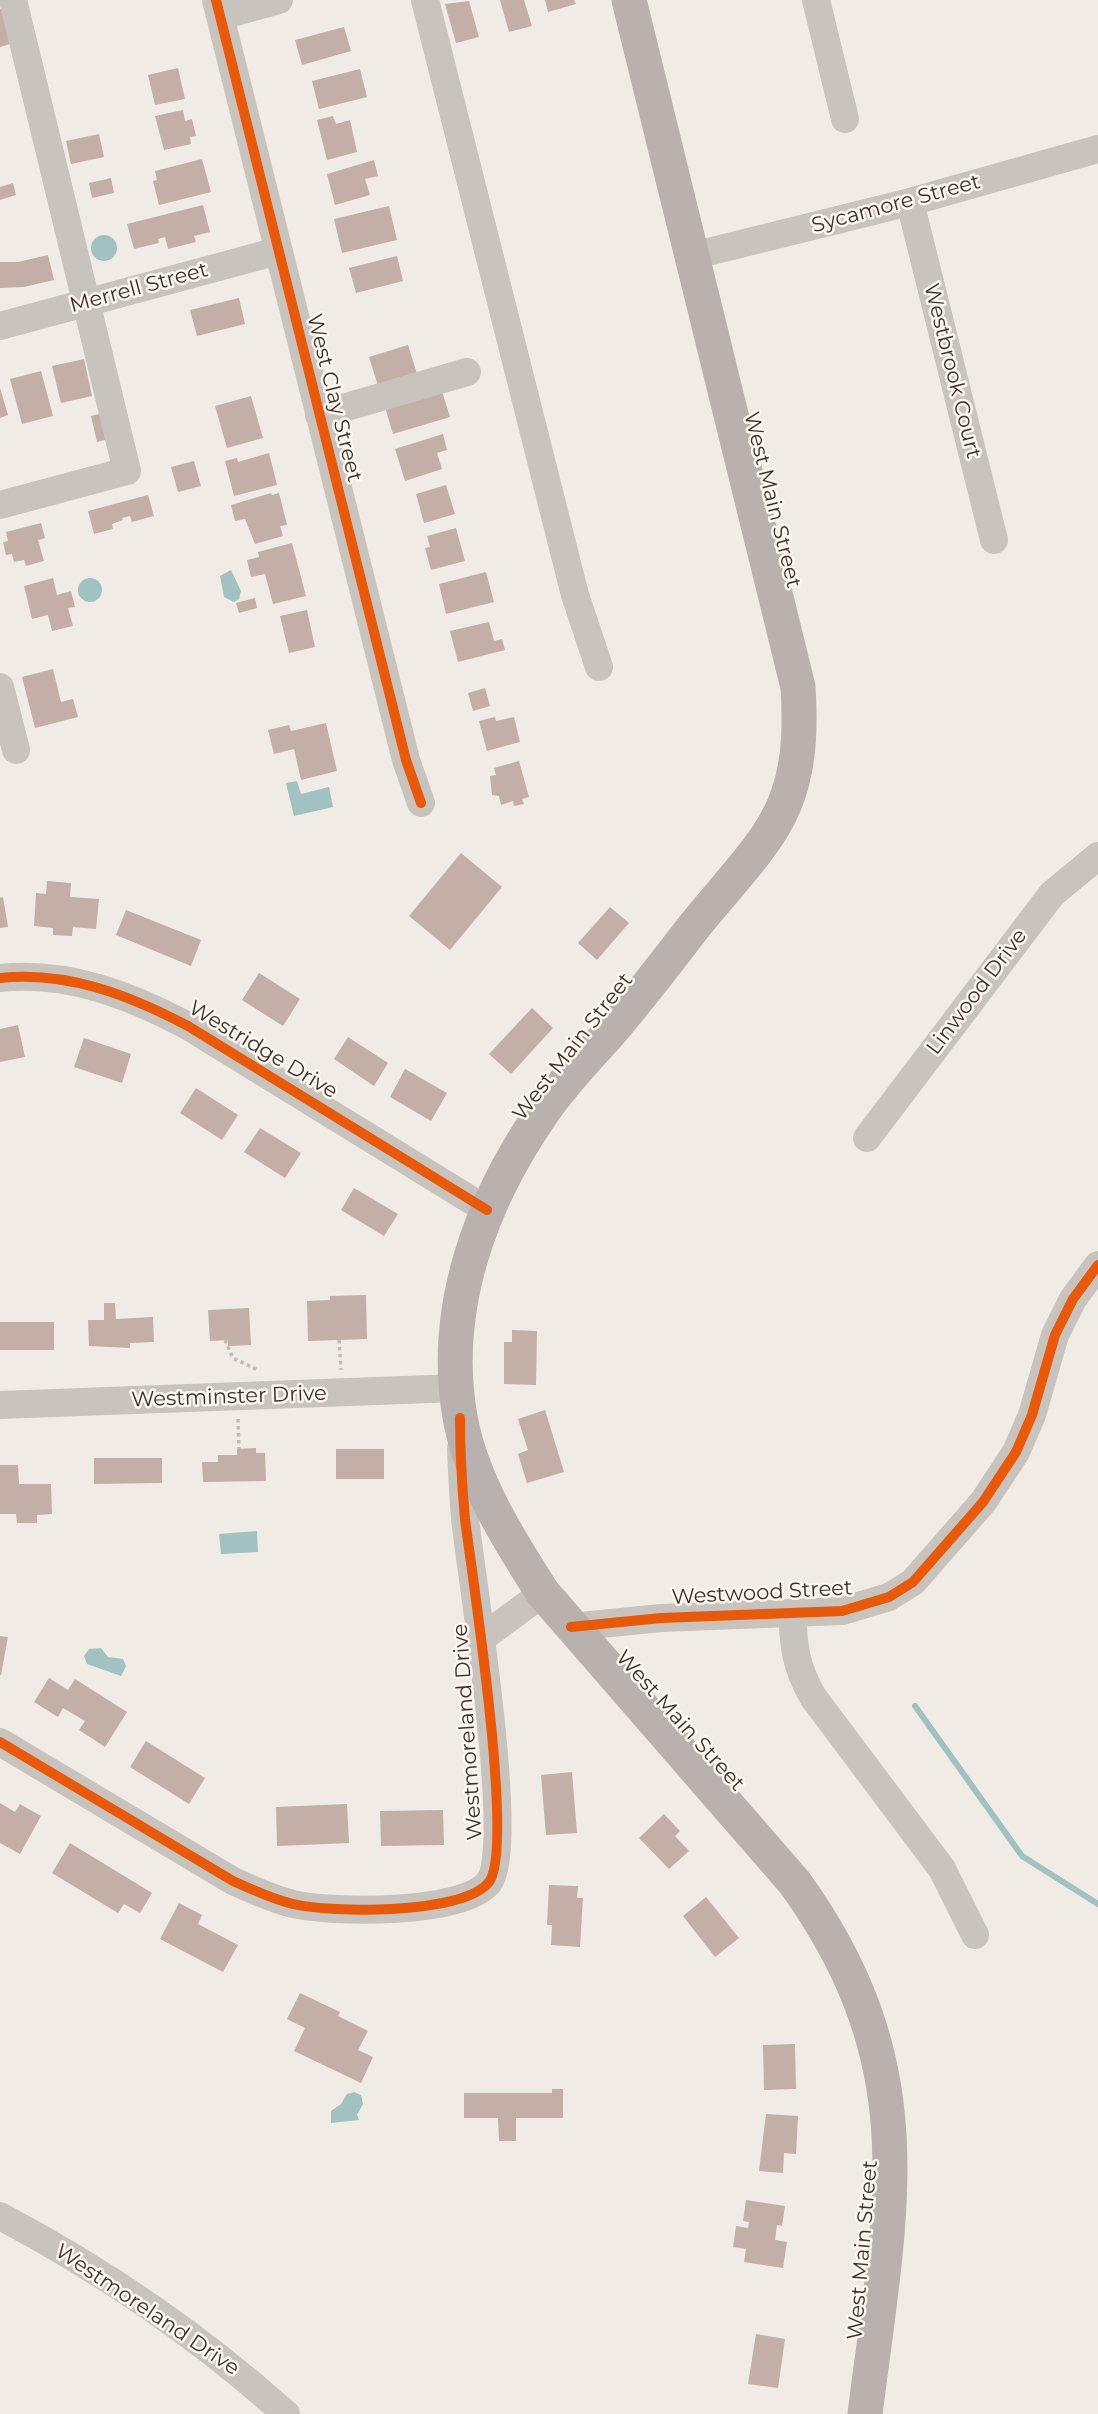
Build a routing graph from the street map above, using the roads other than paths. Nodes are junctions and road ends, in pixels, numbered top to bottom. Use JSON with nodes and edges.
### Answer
{"nodes":[{"id":1,"x":13,"y":0,"type":"edge"},
{"id":2,"x":279,"y":0,"type":"edge"},
{"id":3,"x":425,"y":0,"type":"edge"},
{"id":4,"x":629,"y":0,"type":"edge"},
{"id":5,"x":816,"y":0,"type":"edge"},
{"id":6,"x":218,"y":8,"type":"edge"},
{"id":7,"x":845,"y":119,"type":"dead end"},
{"id":8,"x":1098,"y":149,"type":"edge"},
{"id":9,"x":910,"y":202,"type":"junction"},
{"id":10,"x":278,"y":251,"type":"junction"},
{"id":11,"x":692,"y":256,"type":"junction"},
{"id":12,"x":86,"y":303,"type":"junction"},
{"id":13,"x":0,"y":326,"type":"edge"},
{"id":14,"x":467,"y":372,"type":"dead end"},
{"id":15,"x":319,"y":415,"type":"junction"},
{"id":16,"x":0,"y":505,"type":"edge"},
{"id":17,"x":994,"y":540,"type":"dead end"},
{"id":18,"x":599,"y":667,"type":"dead end"},
{"id":19,"x":0,"y":687,"type":"edge"},
{"id":20,"x":16,"y":750,"type":"dead end"},
{"id":21,"x":421,"y":803,"type":"dead end"},
{"id":22,"x":1098,"y":856,"type":"edge"},
{"id":23,"x":0,"y":978,"type":"edge"},
{"id":24,"x":867,"y":1138,"type":"dead end"},
{"id":25,"x":487,"y":1210,"type":"junction"},
{"id":26,"x":1098,"y":1265,"type":"edge"},
{"id":27,"x":459,"y":1403,"type":"junction"},
{"id":28,"x":0,"y":1405,"type":"edge"},
{"id":29,"x":543,"y":1593,"type":"junction"},
{"id":30,"x":792,"y":1613,"type":"junction"},
{"id":31,"x":571,"y":1627,"type":"junction"},
{"id":32,"x":482,"y":1639,"type":"junction"},
{"id":33,"x":0,"y":1742,"type":"edge"},
{"id":34,"x":975,"y":1935,"type":"dead end"},
{"id":35,"x":0,"y":2216,"type":"edge"},
{"id":36,"x":286,"y":2414,"type":"edge"},
{"id":37,"x":865,"y":2414,"type":"edge"}],
"edges":[{"from":1,"to":12,"type":"street"},
{"from":2,"to":6,"type":"street"},
{"from":3,"to":18,"type":"street"},
{"from":4,"to":11,"type":"main road","name":"West Main Street"},
{"from":5,"to":7,"type":"street"},
{"from":6,"to":10,"type":"street","name":"West Clay Street"},
{"from":8,"to":9,"type":"street","name":"Sycamore Street"},
{"from":9,"to":11,"type":"street","name":"Sycamore Street"},
{"from":9,"to":17,"type":"street","name":"Westbrook Court"},
{"from":10,"to":12,"type":"street","name":"Merrell Street"},
{"from":10,"to":15,"type":"street","name":"West Clay Street"},
{"from":11,"to":25,"type":"main road","name":"West Main Street"},
{"from":12,"to":13,"type":"street","name":"Merrell Street"},
{"from":12,"to":16,"type":"street"},
{"from":14,"to":15,"type":"street"},
{"from":15,"to":21,"type":"street","name":"West Clay Street"},
{"from":19,"to":20,"type":"street"},
{"from":22,"to":24,"type":"street","name":"Linwood Drive"},
{"from":23,"to":25,"type":"street","name":"Westridge Drive"},
{"from":25,"to":27,"type":"main road","name":"West Main Street"},
{"from":26,"to":30,"type":"street","name":"Westwood Street"},
{"from":27,"to":28,"type":"street","name":"Westminster Drive"},
{"from":27,"to":29,"type":"main road","name":"West Main Street"},
{"from":27,"to":32,"type":"street","name":"Westmoreland Drive"},
{"from":29,"to":31,"type":"main road","name":"West Main Street"},
{"from":29,"to":32,"type":"street"},
{"from":30,"to":31,"type":"street","name":"Westwood Street"},
{"from":30,"to":34,"type":"street"},
{"from":31,"to":37,"type":"main road","name":"West Main Street"},
{"from":32,"to":33,"type":"street","name":"Westmoreland Drive"},
{"from":35,"to":36,"type":"street","name":"Westmoreland Drive"}]}
